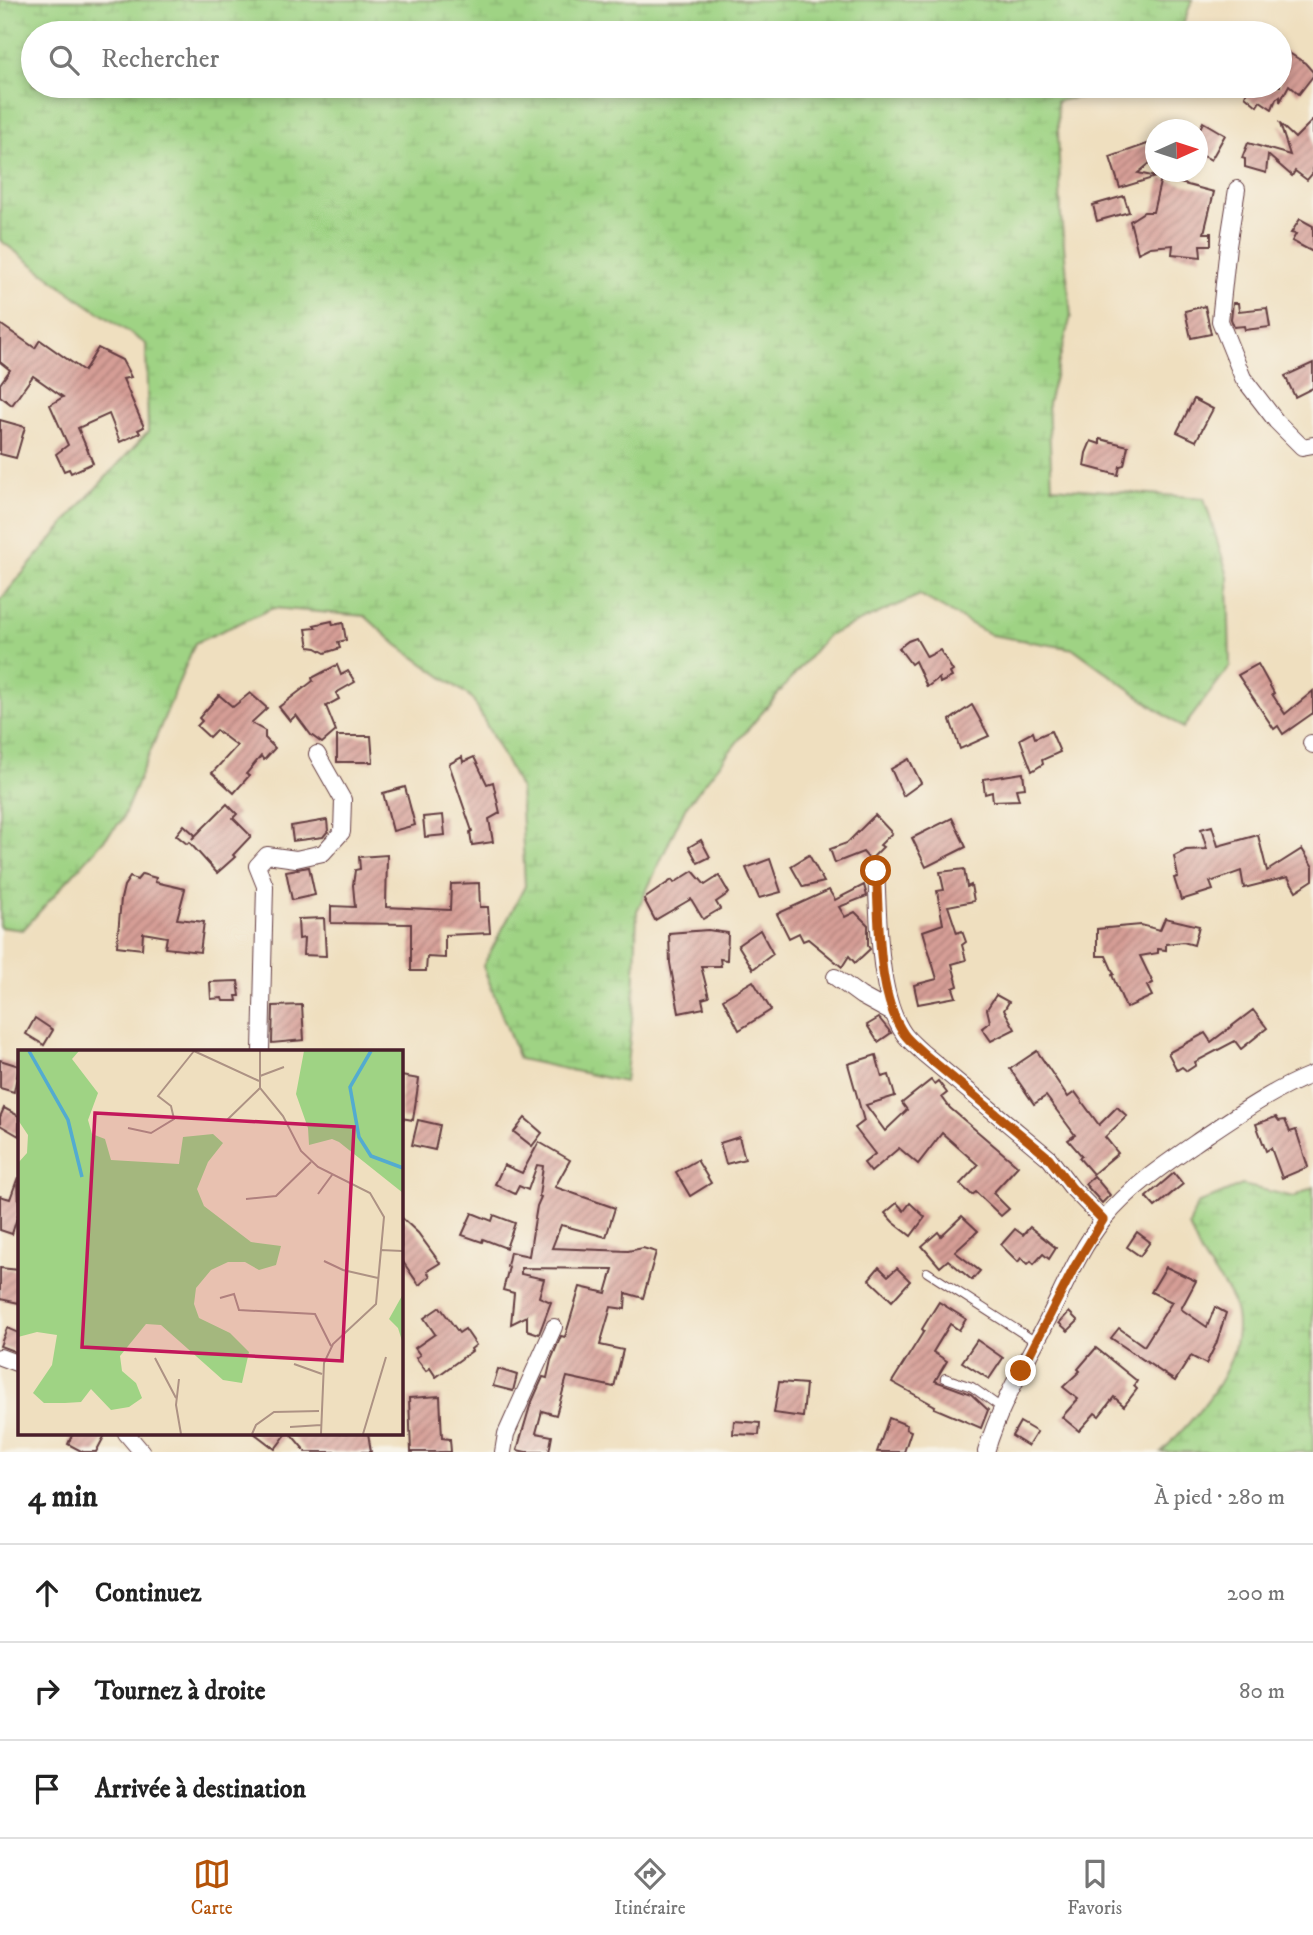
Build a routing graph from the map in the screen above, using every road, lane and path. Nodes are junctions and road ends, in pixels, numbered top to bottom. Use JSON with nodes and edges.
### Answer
{"nodes":[{"id":1,"x":1237,"y":189,"type":"dead end"},
{"id":2,"x":1313,"y":445,"type":"edge"},
{"id":3,"x":317,"y":754,"type":"dead end"},
{"id":4,"x":876,"y":871,"type":"dead end"},
{"id":5,"x":835,"y":976,"type":"dead end"},
{"id":6,"x":892,"y":1013,"type":"junction"},
{"id":7,"x":261,"y":1050,"type":"edge"},
{"id":8,"x":1313,"y":1074,"type":"edge"},
{"id":9,"x":1103,"y":1220,"type":"junction"},
{"id":10,"x":927,"y":1272,"type":"dead end"},
{"id":11,"x":554,"y":1327,"type":"dead end"},
{"id":12,"x":1036,"y":1342,"type":"junction"},
{"id":13,"x":0,"y":1357,"type":"edge"},
{"id":14,"x":18,"y":1364,"type":"edge"},
{"id":15,"x":945,"y":1378,"type":"dead end"},
{"id":16,"x":1003,"y":1409,"type":"junction"},
{"id":17,"x":127,"y":1434,"type":"edge"},
{"id":18,"x":142,"y":1452,"type":"edge"},
{"id":19,"x":503,"y":1452,"type":"edge"},
{"id":20,"x":986,"y":1452,"type":"edge"}],
"edges":[{"from":1,"to":2,"type":"street"},
{"from":3,"to":7,"type":"street"},
{"from":4,"to":6,"type":"street"},
{"from":5,"to":6,"type":"street"},
{"from":6,"to":9,"type":"street"},
{"from":8,"to":9,"type":"street"},
{"from":9,"to":12,"type":"street"},
{"from":10,"to":12,"type":"lane"},
{"from":11,"to":19,"type":"street"},
{"from":12,"to":16,"type":"street"},
{"from":13,"to":14,"type":"street"},
{"from":15,"to":16,"type":"lane"},
{"from":16,"to":20,"type":"street"},
{"from":17,"to":18,"type":"street"}]}
